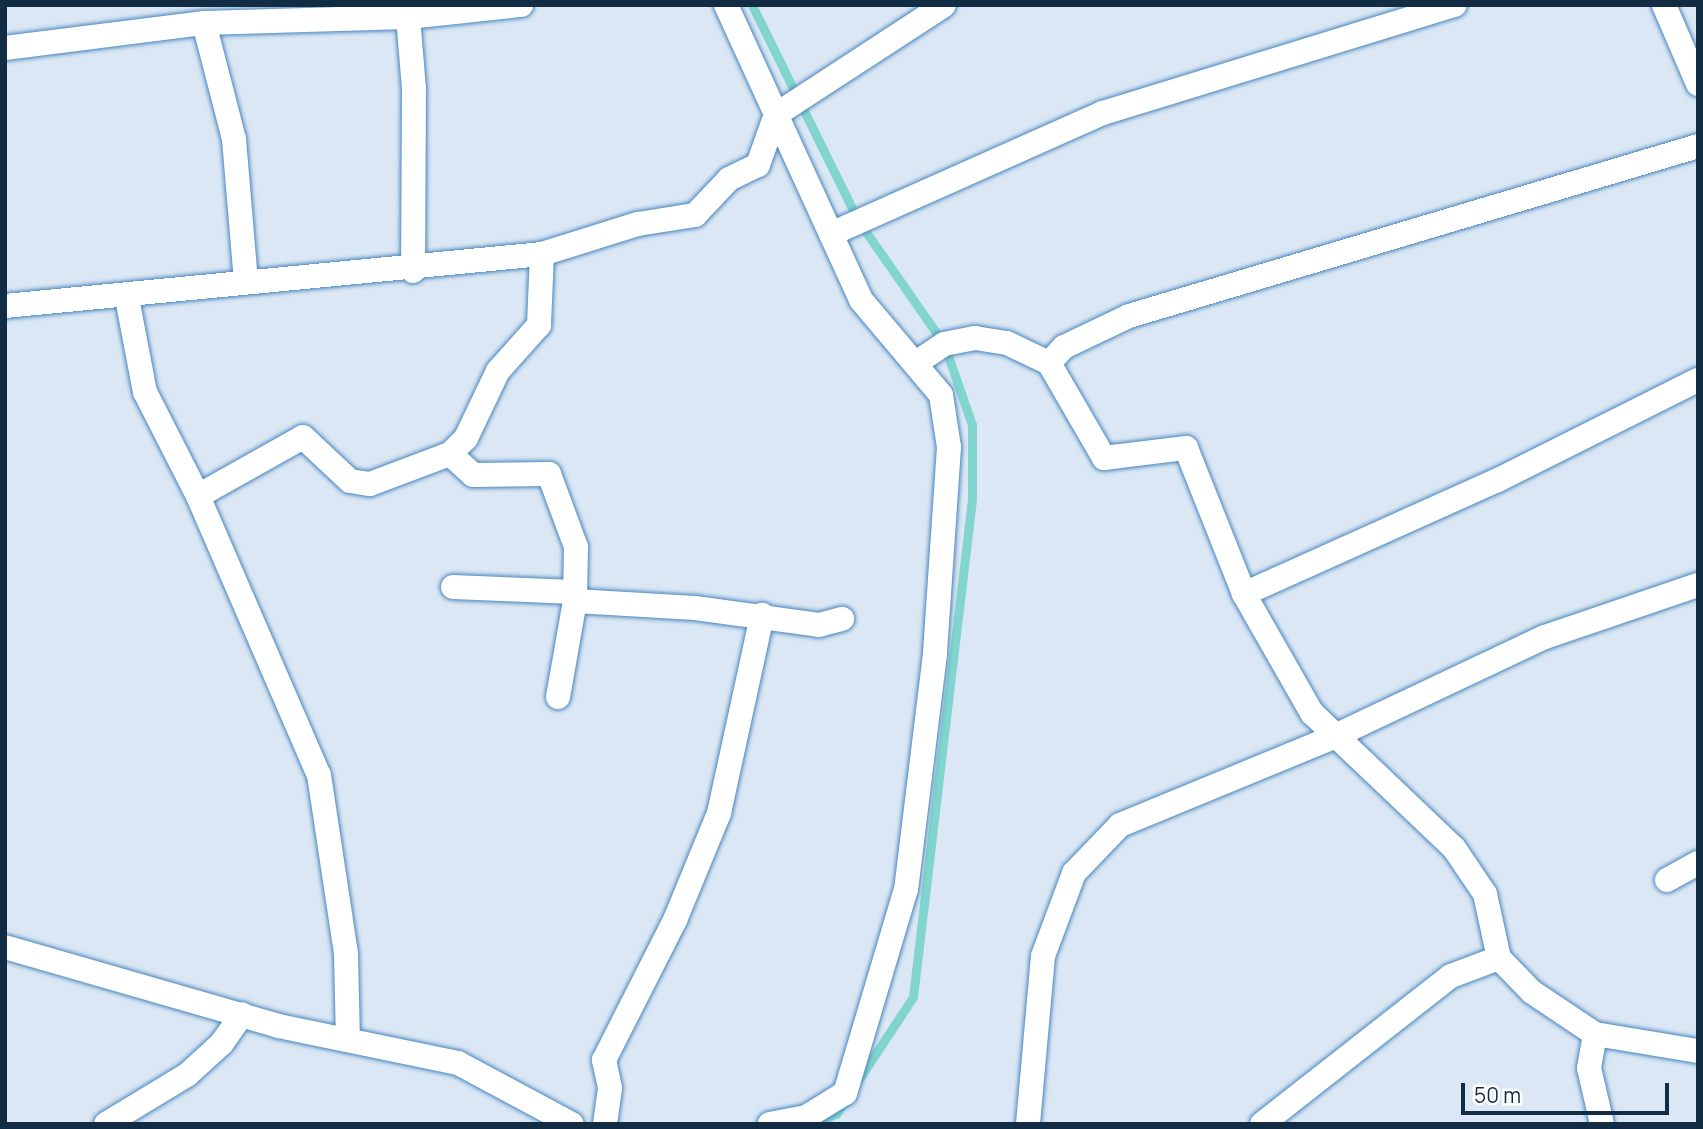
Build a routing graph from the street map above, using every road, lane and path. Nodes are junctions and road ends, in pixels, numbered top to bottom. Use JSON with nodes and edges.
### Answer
{"nodes":[{"id":1,"x":521,"y":5,"type":"edge"},
{"id":2,"x":726,"y":5,"type":"edge"},
{"id":3,"x":944,"y":5,"type":"edge"},
{"id":4,"x":1455,"y":5,"type":"edge"},
{"id":5,"x":1664,"y":5,"type":"edge"},
{"id":6,"x":408,"y":17,"type":"junction"},
{"id":7,"x":204,"y":23,"type":"junction"},
{"id":8,"x":5,"y":48,"type":"edge"},
{"id":9,"x":1698,"y":84,"type":"edge"},
{"id":10,"x":776,"y":115,"type":"junction"},
{"id":11,"x":1698,"y":146,"type":"edge"},
{"id":12,"x":831,"y":234,"type":"junction"},
{"id":13,"x":542,"y":254,"type":"junction"},
{"id":14,"x":413,"y":271,"type":"junction"},
{"id":15,"x":246,"y":284,"type":"junction"},
{"id":16,"x":127,"y":298,"type":"junction"},
{"id":17,"x":5,"y":306,"type":"edge"},
{"id":18,"x":919,"y":361,"type":"junction"},
{"id":19,"x":1049,"y":363,"type":"junction"},
{"id":20,"x":1698,"y":380,"type":"edge"},
{"id":21,"x":450,"y":454,"type":"junction"},
{"id":22,"x":198,"y":496,"type":"junction"},
{"id":23,"x":1698,"y":585,"type":"edge"},
{"id":24,"x":453,"y":587,"type":"dead end"},
{"id":25,"x":1244,"y":594,"type":"junction"},
{"id":26,"x":575,"y":597,"type":"junction"},
{"id":27,"x":762,"y":615,"type":"junction"},
{"id":28,"x":842,"y":619,"type":"dead end"},
{"id":29,"x":558,"y":697,"type":"dead end"},
{"id":30,"x":1333,"y":737,"type":"junction"},
{"id":31,"x":1698,"y":863,"type":"edge"},
{"id":32,"x":1667,"y":880,"type":"dead end"},
{"id":33,"x":5,"y":947,"type":"edge"},
{"id":34,"x":1499,"y":958,"type":"junction"},
{"id":35,"x":242,"y":1014,"type":"junction"},
{"id":36,"x":1595,"y":1034,"type":"junction"},
{"id":37,"x":348,"y":1039,"type":"junction"},
{"id":38,"x":1698,"y":1051,"type":"edge"},
{"id":39,"x":106,"y":1124,"type":"edge"},
{"id":40,"x":572,"y":1124,"type":"edge"},
{"id":41,"x":605,"y":1124,"type":"edge"},
{"id":42,"x":770,"y":1124,"type":"edge"},
{"id":43,"x":1028,"y":1124,"type":"edge"},
{"id":44,"x":1262,"y":1124,"type":"edge"},
{"id":45,"x":1602,"y":1124,"type":"edge"}],
"edges":[{"from":1,"to":6,"type":"street"},
{"from":2,"to":10,"type":"street"},
{"from":3,"to":10,"type":"street"},
{"from":4,"to":12,"type":"street"},
{"from":5,"to":9,"type":"street"},
{"from":6,"to":7,"type":"street"},
{"from":6,"to":14,"type":"street"},
{"from":7,"to":8,"type":"street"},
{"from":7,"to":15,"type":"street"},
{"from":10,"to":12,"type":"street"},
{"from":10,"to":13,"type":"street"},
{"from":11,"to":19,"type":"street"},
{"from":12,"to":18,"type":"street"},
{"from":13,"to":14,"type":"street"},
{"from":13,"to":21,"type":"street"},
{"from":14,"to":15,"type":"street"},
{"from":15,"to":16,"type":"street"},
{"from":16,"to":17,"type":"street"},
{"from":16,"to":22,"type":"street"},
{"from":18,"to":19,"type":"street"},
{"from":18,"to":42,"type":"street"},
{"from":19,"to":25,"type":"street"},
{"from":20,"to":25,"type":"street"},
{"from":21,"to":22,"type":"street"},
{"from":21,"to":26,"type":"street"},
{"from":22,"to":37,"type":"street"},
{"from":23,"to":30,"type":"street"},
{"from":24,"to":26,"type":"street"},
{"from":25,"to":30,"type":"street"},
{"from":26,"to":27,"type":"street"},
{"from":26,"to":29,"type":"street"},
{"from":27,"to":28,"type":"street"},
{"from":27,"to":41,"type":"street"},
{"from":30,"to":34,"type":"street"},
{"from":30,"to":43,"type":"street"},
{"from":31,"to":32,"type":"street"},
{"from":33,"to":35,"type":"street"},
{"from":34,"to":36,"type":"street"},
{"from":34,"to":44,"type":"street"},
{"from":35,"to":37,"type":"street"},
{"from":35,"to":39,"type":"street"},
{"from":36,"to":38,"type":"street"},
{"from":36,"to":45,"type":"street"},
{"from":37,"to":40,"type":"street"}]}
